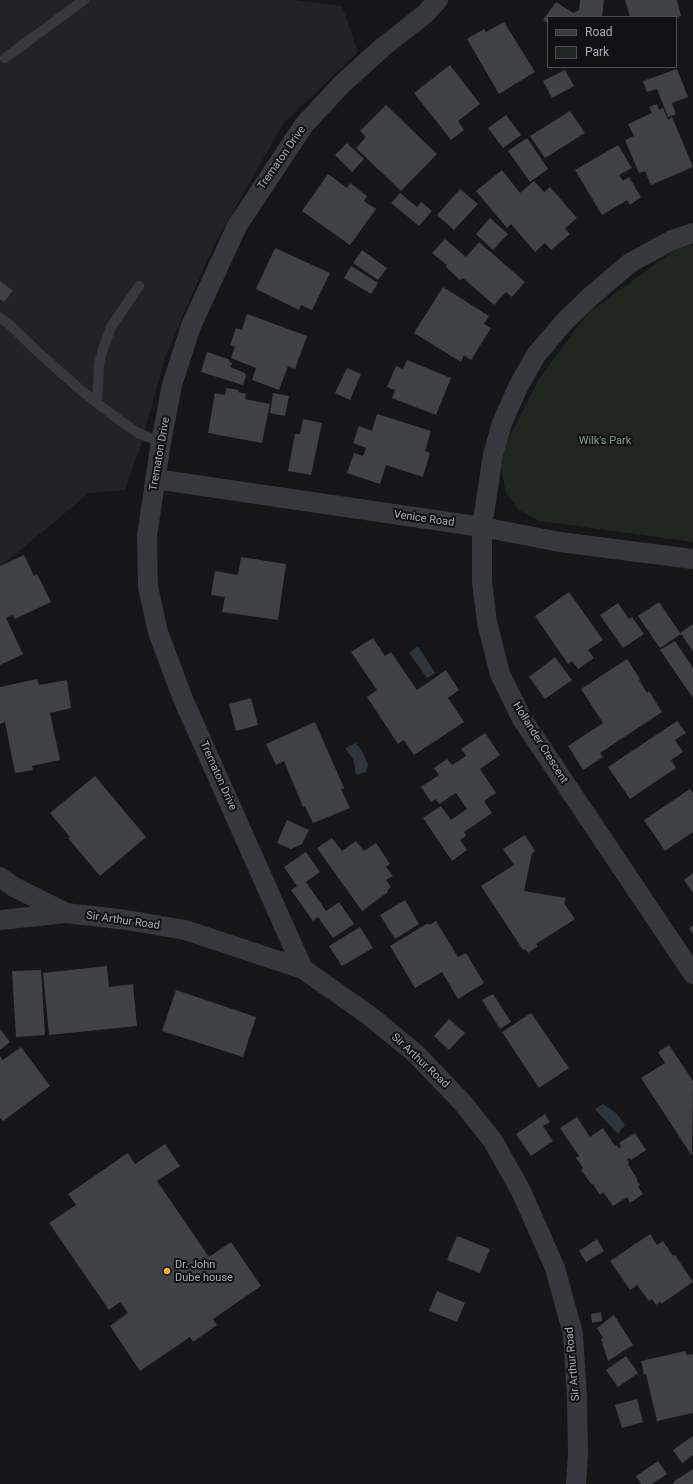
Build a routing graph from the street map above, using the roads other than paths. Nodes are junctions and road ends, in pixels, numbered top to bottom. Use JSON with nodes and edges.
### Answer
{"nodes":[{"id":1,"x":84,"y":0,"type":"edge"},
{"id":2,"x":438,"y":0,"type":"edge"},
{"id":3,"x":5,"y":58,"type":"dead end"},
{"id":4,"x":693,"y":234,"type":"edge"},
{"id":5,"x":139,"y":286,"type":"dead end"},
{"id":6,"x":0,"y":318,"type":"edge"},
{"id":7,"x":97,"y":403,"type":"junction"},
{"id":8,"x":161,"y":442,"type":"junction"},
{"id":9,"x":155,"y":479,"type":"junction"},
{"id":10,"x":482,"y":527,"type":"junction"},
{"id":11,"x":693,"y":559,"type":"edge"},
{"id":12,"x":0,"y":877,"type":"edge"},
{"id":13,"x":66,"y":913,"type":"junction"},
{"id":14,"x":0,"y":920,"type":"edge"},
{"id":15,"x":303,"y":969,"type":"junction"},
{"id":16,"x":693,"y":974,"type":"edge"},
{"id":17,"x":576,"y":1484,"type":"edge"}],
"edges":[{"from":1,"to":3,"type":"lane"},
{"from":2,"to":8,"type":"street","name":"Trematon Drive"},
{"from":4,"to":10,"type":"street","name":"Hollander Crescent"},
{"from":5,"to":7,"type":"lane"},
{"from":6,"to":7,"type":"lane"},
{"from":7,"to":8,"type":"lane"},
{"from":8,"to":9,"type":"street","name":"Trematon Drive"},
{"from":9,"to":10,"type":"street","name":"Venice Road"},
{"from":9,"to":15,"type":"street","name":"Trematon Drive"},
{"from":10,"to":11,"type":"street","name":"Venice Road"},
{"from":10,"to":16,"type":"street","name":"Hollander Crescent"},
{"from":12,"to":13,"type":"street","name":"Sir Arthur Road"},
{"from":13,"to":14,"type":"street"},
{"from":13,"to":15,"type":"street","name":"Sir Arthur Road"},
{"from":15,"to":17,"type":"street","name":"Sir Arthur Road"}]}
